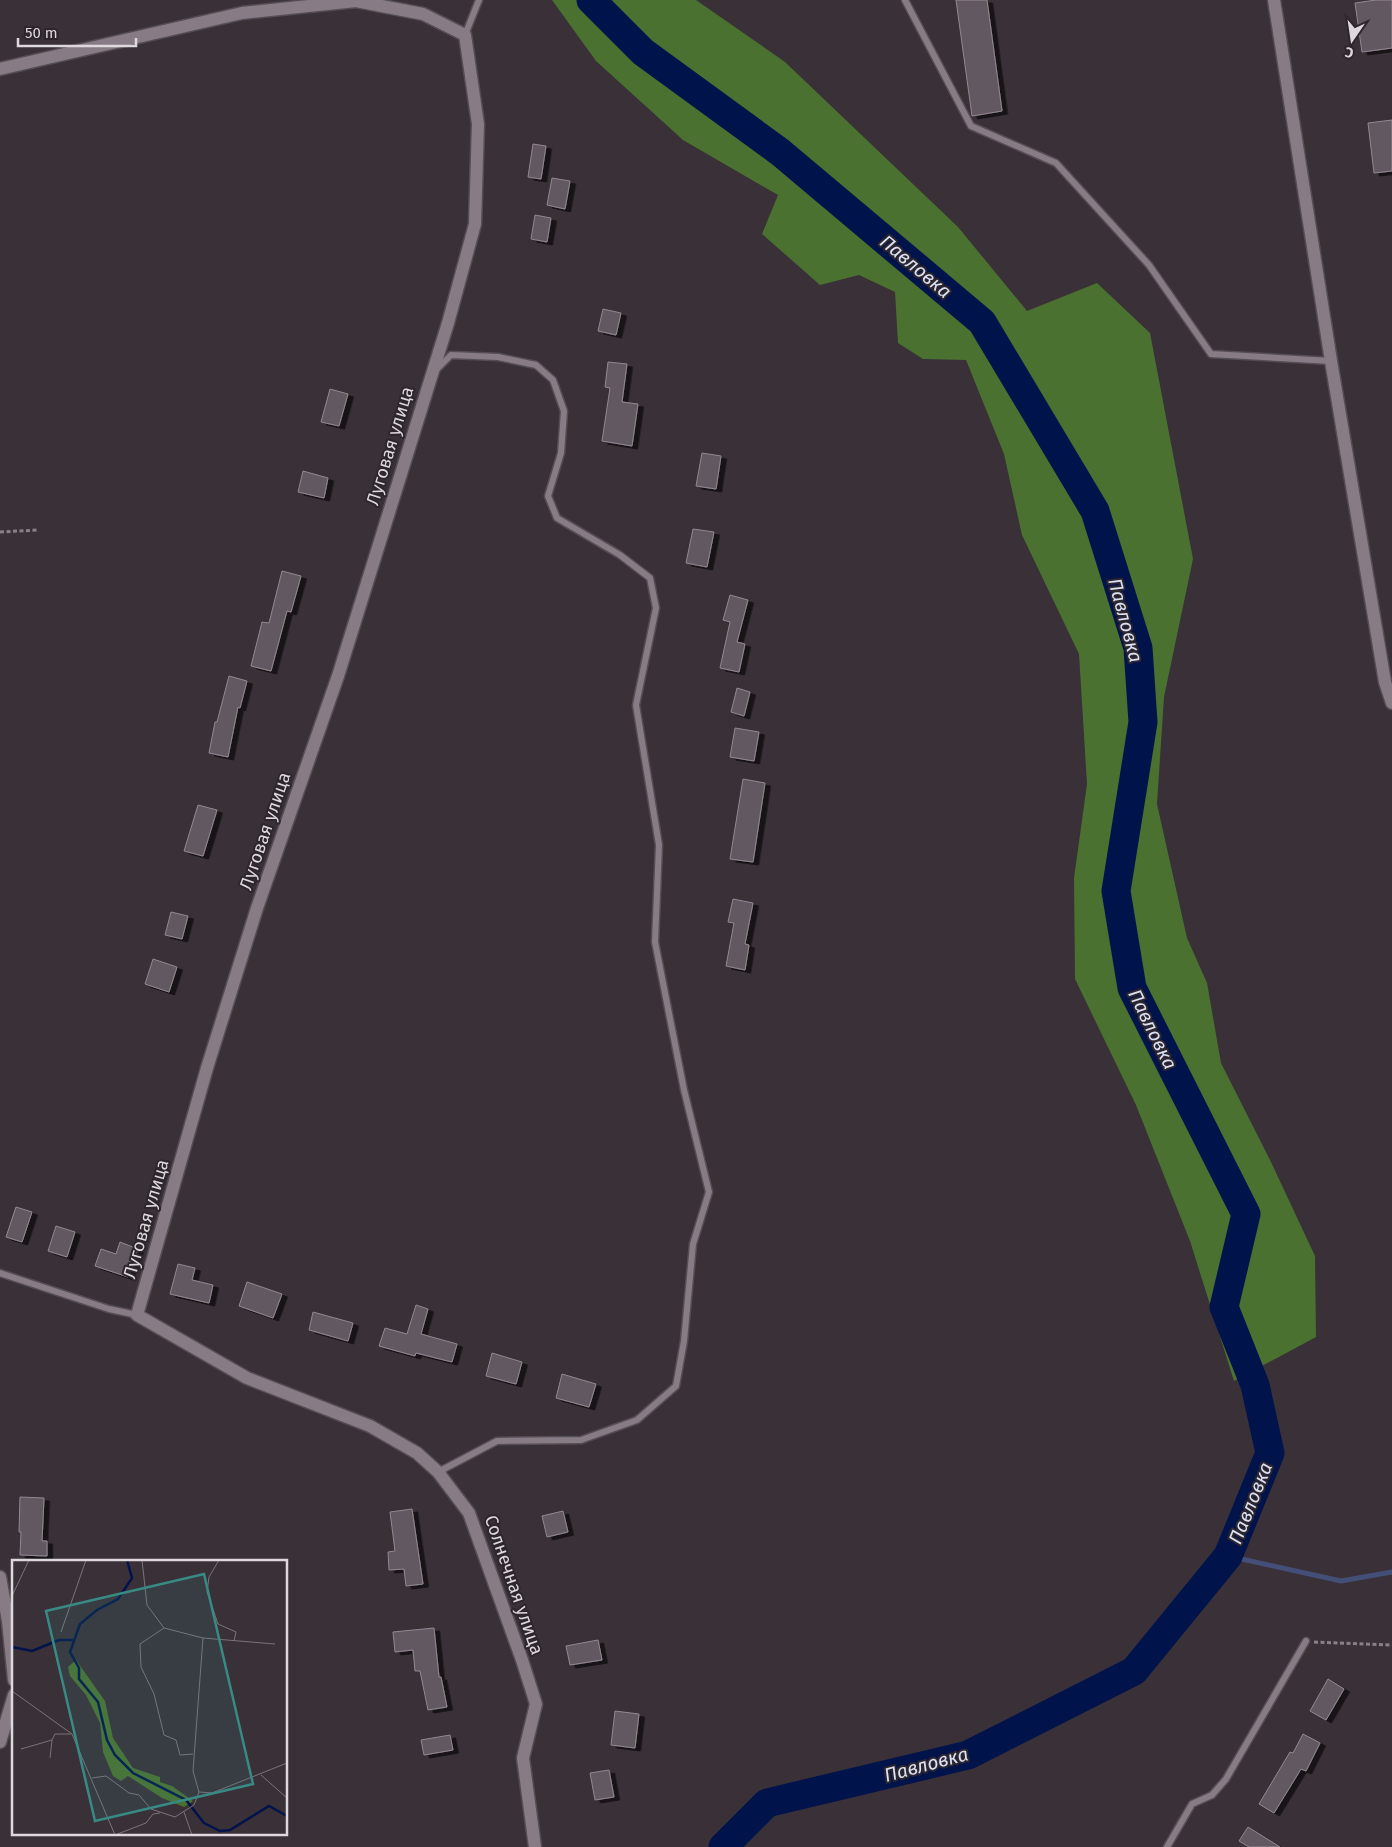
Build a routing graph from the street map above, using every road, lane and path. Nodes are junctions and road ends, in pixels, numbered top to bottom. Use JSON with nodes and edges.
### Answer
{"nodes":[{"id":1,"x":480,"y":0,"type":"edge"},
{"id":2,"x":904,"y":0,"type":"edge"},
{"id":3,"x":1274,"y":0,"type":"edge"},
{"id":4,"x":465,"y":35,"type":"junction"},
{"id":5,"x":0,"y":69,"type":"edge"},
{"id":6,"x":1331,"y":361,"type":"junction"},
{"id":7,"x":430,"y":377,"type":"junction"},
{"id":8,"x":38,"y":530,"type":"dead end"},
{"id":9,"x":0,"y":532,"type":"edge"},
{"id":10,"x":1392,"y":703,"type":"edge"},
{"id":11,"x":0,"y":1273,"type":"edge"},
{"id":12,"x":137,"y":1316,"type":"junction"},
{"id":13,"x":438,"y":1472,"type":"junction"},
{"id":14,"x":0,"y":1577,"type":"edge"},
{"id":15,"x":1306,"y":1642,"type":"joint"},
{"id":16,"x":1392,"y":1645,"type":"edge"},
{"id":17,"x":12,"y":1660,"type":"edge"},
{"id":18,"x":12,"y":1702,"type":"edge"},
{"id":19,"x":0,"y":1742,"type":"edge"},
{"id":20,"x":535,"y":1847,"type":"edge"},
{"id":21,"x":1167,"y":1847,"type":"edge"}],
"edges":[{"from":1,"to":4,"type":"lane"},
{"from":2,"to":6,"type":"lane"},
{"from":3,"to":6,"type":"street"},
{"from":4,"to":5,"type":"street"},
{"from":4,"to":7,"type":"street","name":"Луговая улица"},
{"from":6,"to":10,"type":"street"},
{"from":7,"to":12,"type":"street","name":"Луговая улица"},
{"from":7,"to":13,"type":"lane"},
{"from":8,"to":9,"type":"path"},
{"from":11,"to":12,"type":"lane"},
{"from":12,"to":13,"type":"street","name":"Солнечная улица"},
{"from":13,"to":20,"type":"street","name":"Солнечная улица"},
{"from":14,"to":17,"type":"street"},
{"from":15,"to":16,"type":"path"},
{"from":15,"to":21,"type":"lane"},
{"from":18,"to":19,"type":"street"}]}
